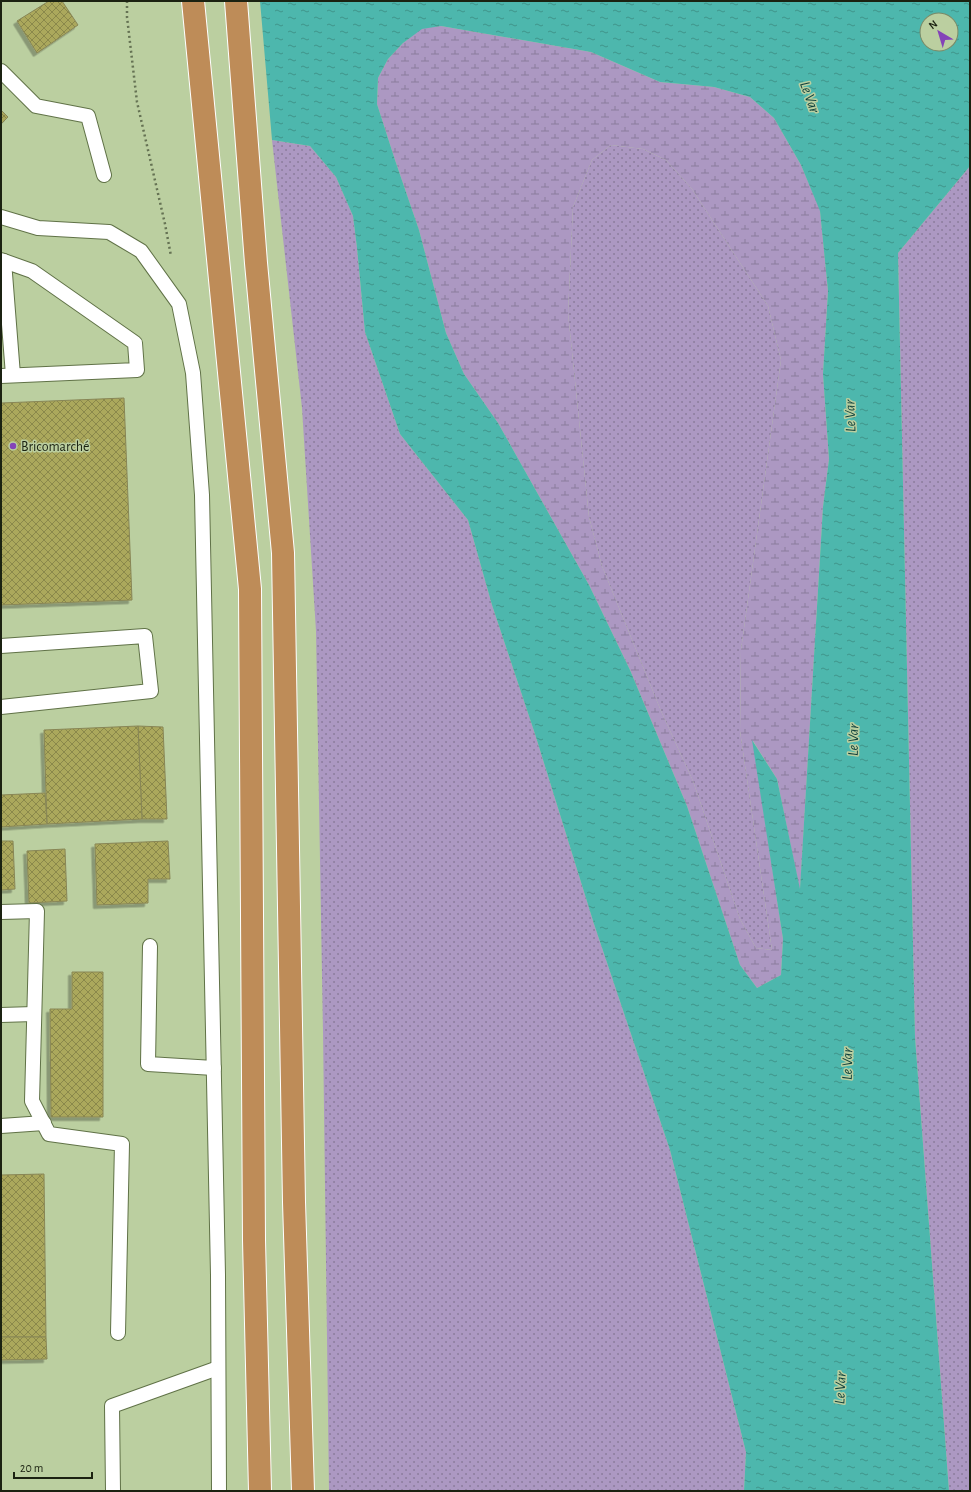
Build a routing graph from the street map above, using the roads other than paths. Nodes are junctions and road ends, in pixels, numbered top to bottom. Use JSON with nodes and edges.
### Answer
{"nodes":[{"id":1,"x":193,"y":1,"type":"edge"},
{"id":2,"x":236,"y":1,"type":"edge"},
{"id":3,"x":1,"y":71,"type":"edge"},
{"id":4,"x":104,"y":175,"type":"dead end"},
{"id":5,"x":1,"y":217,"type":"edge"},
{"id":6,"x":2,"y":261,"type":"edge"},
{"id":7,"x":7,"y":375,"type":"edge"},
{"id":8,"x":1,"y":646,"type":"edge"},
{"id":9,"x":1,"y":707,"type":"edge"},
{"id":10,"x":1,"y":912,"type":"edge"},
{"id":11,"x":150,"y":946,"type":"dead end"},
{"id":12,"x":34,"y":1014,"type":"junction"},
{"id":13,"x":1,"y":1015,"type":"edge"},
{"id":14,"x":214,"y":1068,"type":"junction"},
{"id":15,"x":44,"y":1123,"type":"junction"},
{"id":16,"x":1,"y":1126,"type":"edge"},
{"id":17,"x":118,"y":1333,"type":"dead end"},
{"id":18,"x":218,"y":1368,"type":"junction"},
{"id":19,"x":113,"y":1491,"type":"edge"},
{"id":20,"x":219,"y":1491,"type":"edge"},
{"id":21,"x":260,"y":1491,"type":"edge"},
{"id":22,"x":303,"y":1491,"type":"edge"}],
"edges":[{"from":1,"to":21,"type":"highway"},
{"from":2,"to":22,"type":"highway"},
{"from":3,"to":4,"type":"lane"},
{"from":5,"to":14,"type":"lane"},
{"from":6,"to":7,"type":"lane"},
{"from":6,"to":7,"type":"lane"},
{"from":8,"to":9,"type":"lane"},
{"from":10,"to":12,"type":"lane"},
{"from":11,"to":14,"type":"lane"},
{"from":12,"to":13,"type":"lane"},
{"from":12,"to":15,"type":"lane"},
{"from":14,"to":18,"type":"lane"},
{"from":15,"to":16,"type":"lane"},
{"from":15,"to":17,"type":"lane"},
{"from":18,"to":19,"type":"lane"},
{"from":18,"to":20,"type":"lane"}]}
